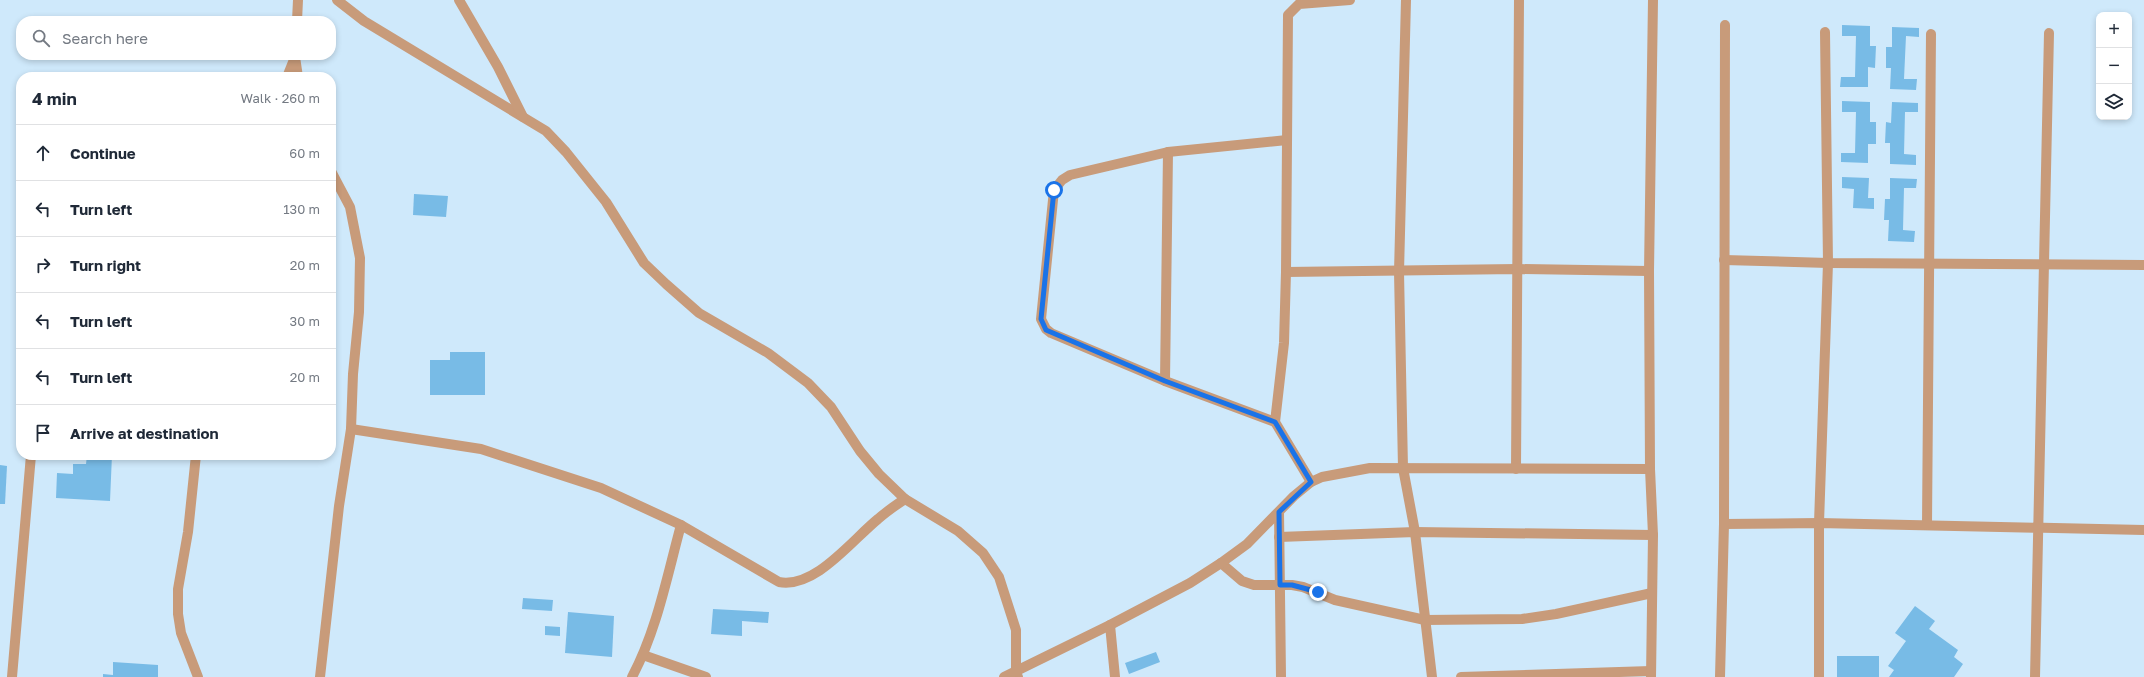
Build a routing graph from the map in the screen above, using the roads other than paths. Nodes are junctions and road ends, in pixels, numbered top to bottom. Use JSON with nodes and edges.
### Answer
{"nodes":[{"id":1,"x":298,"y":0,"type":"edge"},
{"id":2,"x":337,"y":0,"type":"edge"},
{"id":3,"x":460,"y":0,"type":"edge"},
{"id":4,"x":1350,"y":0,"type":"edge"},
{"id":5,"x":1406,"y":0,"type":"edge"},
{"id":6,"x":1519,"y":0,"type":"edge"},
{"id":7,"x":1653,"y":0,"type":"edge"},
{"id":8,"x":297,"y":16,"type":"edge"},
{"id":9,"x":1725,"y":25,"type":"dead end"},
{"id":10,"x":1825,"y":32,"type":"dead end"},
{"id":11,"x":2049,"y":33,"type":"dead end"},
{"id":12,"x":1931,"y":34,"type":"dead end"},
{"id":13,"x":293,"y":60,"type":"edge"},
{"id":14,"x":296,"y":60,"type":"edge"},
{"id":15,"x":288,"y":72,"type":"edge"},
{"id":16,"x":297,"y":72,"type":"edge"},
{"id":17,"x":523,"y":116,"type":"junction"},
{"id":18,"x":1287,"y":140,"type":"junction"},
{"id":19,"x":1168,"y":152,"type":"junction"},
{"id":20,"x":336,"y":181,"type":"edge"},
{"id":21,"x":1724,"y":260,"type":"junction"},
{"id":22,"x":1828,"y":263,"type":"junction"},
{"id":23,"x":1930,"y":263,"type":"junction"},
{"id":24,"x":2044,"y":265,"type":"junction"},
{"id":25,"x":2144,"y":265,"type":"edge"},
{"id":26,"x":1517,"y":269,"type":"junction"},
{"id":27,"x":1649,"y":271,"type":"junction"},
{"id":28,"x":1286,"y":272,"type":"junction"},
{"id":29,"x":1399,"y":272,"type":"junction"},
{"id":30,"x":1165,"y":381,"type":"junction"},
{"id":31,"x":1275,"y":422,"type":"junction"},
{"id":32,"x":351,"y":429,"type":"junction"},
{"id":33,"x":31,"y":460,"type":"edge"},
{"id":34,"x":195,"y":460,"type":"edge"},
{"id":35,"x":1403,"y":468,"type":"junction"},
{"id":36,"x":1516,"y":469,"type":"junction"},
{"id":37,"x":1650,"y":469,"type":"junction"},
{"id":38,"x":1311,"y":482,"type":"junction"},
{"id":39,"x":905,"y":499,"type":"junction"},
{"id":40,"x":1279,"y":512,"type":"junction"},
{"id":41,"x":1819,"y":523,"type":"junction"},
{"id":42,"x":1724,"y":524,"type":"junction"},
{"id":43,"x":681,"y":525,"type":"junction"},
{"id":44,"x":1927,"y":525,"type":"junction"},
{"id":45,"x":2038,"y":528,"type":"junction"},
{"id":46,"x":2144,"y":530,"type":"edge"},
{"id":47,"x":1415,"y":532,"type":"junction"},
{"id":48,"x":1653,"y":535,"type":"junction"},
{"id":49,"x":1280,"y":537,"type":"junction"},
{"id":50,"x":1221,"y":563,"type":"junction"},
{"id":51,"x":1280,"y":585,"type":"junction"},
{"id":52,"x":1652,"y":593,"type":"junction"},
{"id":53,"x":1425,"y":620,"type":"junction"},
{"id":54,"x":1110,"y":625,"type":"junction"},
{"id":55,"x":643,"y":655,"type":"junction"},
{"id":56,"x":1017,"y":674,"type":"edge"},
{"id":57,"x":1651,"y":674,"type":"edge"},
{"id":58,"x":12,"y":677,"type":"edge"},
{"id":59,"x":198,"y":677,"type":"edge"},
{"id":60,"x":320,"y":677,"type":"edge"},
{"id":61,"x":632,"y":677,"type":"edge"},
{"id":62,"x":706,"y":677,"type":"edge"},
{"id":63,"x":1004,"y":677,"type":"edge"},
{"id":64,"x":1115,"y":677,"type":"edge"},
{"id":65,"x":1281,"y":677,"type":"edge"},
{"id":66,"x":1432,"y":677,"type":"edge"},
{"id":67,"x":1461,"y":677,"type":"edge"},
{"id":68,"x":1488,"y":677,"type":"edge"},
{"id":69,"x":1720,"y":677,"type":"edge"},
{"id":70,"x":1820,"y":677,"type":"edge"},
{"id":71,"x":2035,"y":677,"type":"edge"}],
"edges":[{"from":1,"to":8,"type":"street"},
{"from":2,"to":17,"type":"street"},
{"from":3,"to":17,"type":"street"},
{"from":4,"to":18,"type":"street"},
{"from":5,"to":29,"type":"street"},
{"from":6,"to":26,"type":"street"},
{"from":7,"to":27,"type":"street"},
{"from":9,"to":21,"type":"street"},
{"from":10,"to":22,"type":"street"},
{"from":11,"to":24,"type":"street"},
{"from":12,"to":23,"type":"street"},
{"from":13,"to":15,"type":"street"},
{"from":14,"to":16,"type":"street"},
{"from":17,"to":39,"type":"street"},
{"from":18,"to":19,"type":"street"},
{"from":18,"to":28,"type":"street"},
{"from":19,"to":30,"type":"street"},
{"from":19,"to":30,"type":"street"},
{"from":20,"to":32,"type":"street"},
{"from":21,"to":22,"type":"street"},
{"from":21,"to":42,"type":"street"},
{"from":22,"to":23,"type":"street"},
{"from":22,"to":41,"type":"street"},
{"from":23,"to":24,"type":"street"},
{"from":23,"to":44,"type":"street"},
{"from":24,"to":25,"type":"street"},
{"from":24,"to":45,"type":"street"},
{"from":26,"to":27,"type":"street"},
{"from":26,"to":29,"type":"street"},
{"from":26,"to":36,"type":"street"},
{"from":27,"to":37,"type":"street"},
{"from":28,"to":29,"type":"street"},
{"from":28,"to":31,"type":"street"},
{"from":29,"to":35,"type":"street"},
{"from":30,"to":31,"type":"street"},
{"from":31,"to":38,"type":"street"},
{"from":32,"to":43,"type":"street"},
{"from":32,"to":60,"type":"street"},
{"from":33,"to":58,"type":"street"},
{"from":34,"to":59,"type":"street"},
{"from":35,"to":36,"type":"street"},
{"from":35,"to":38,"type":"street"},
{"from":35,"to":47,"type":"street"},
{"from":36,"to":37,"type":"street"},
{"from":37,"to":48,"type":"street"},
{"from":38,"to":40,"type":"street"},
{"from":39,"to":43,"type":"street"},
{"from":39,"to":56,"type":"street"},
{"from":40,"to":49,"type":"street"},
{"from":40,"to":50,"type":"street"},
{"from":41,"to":42,"type":"street"},
{"from":41,"to":44,"type":"street"},
{"from":41,"to":70,"type":"street"},
{"from":42,"to":69,"type":"street"},
{"from":43,"to":55,"type":"street"},
{"from":44,"to":45,"type":"street"},
{"from":45,"to":46,"type":"street"},
{"from":45,"to":71,"type":"street"},
{"from":47,"to":48,"type":"street"},
{"from":47,"to":49,"type":"street"},
{"from":47,"to":53,"type":"street"},
{"from":48,"to":52,"type":"street"},
{"from":49,"to":51,"type":"street"},
{"from":50,"to":51,"type":"street"},
{"from":50,"to":54,"type":"street"},
{"from":51,"to":53,"type":"street"},
{"from":51,"to":65,"type":"street"},
{"from":52,"to":53,"type":"street"},
{"from":52,"to":57,"type":"street"},
{"from":53,"to":66,"type":"street"},
{"from":54,"to":56,"type":"street"},
{"from":54,"to":64,"type":"street"},
{"from":55,"to":61,"type":"street"},
{"from":55,"to":62,"type":"street"},
{"from":56,"to":63,"type":"street"},
{"from":57,"to":68,"type":"street"},
{"from":67,"to":68,"type":"street"}]}
